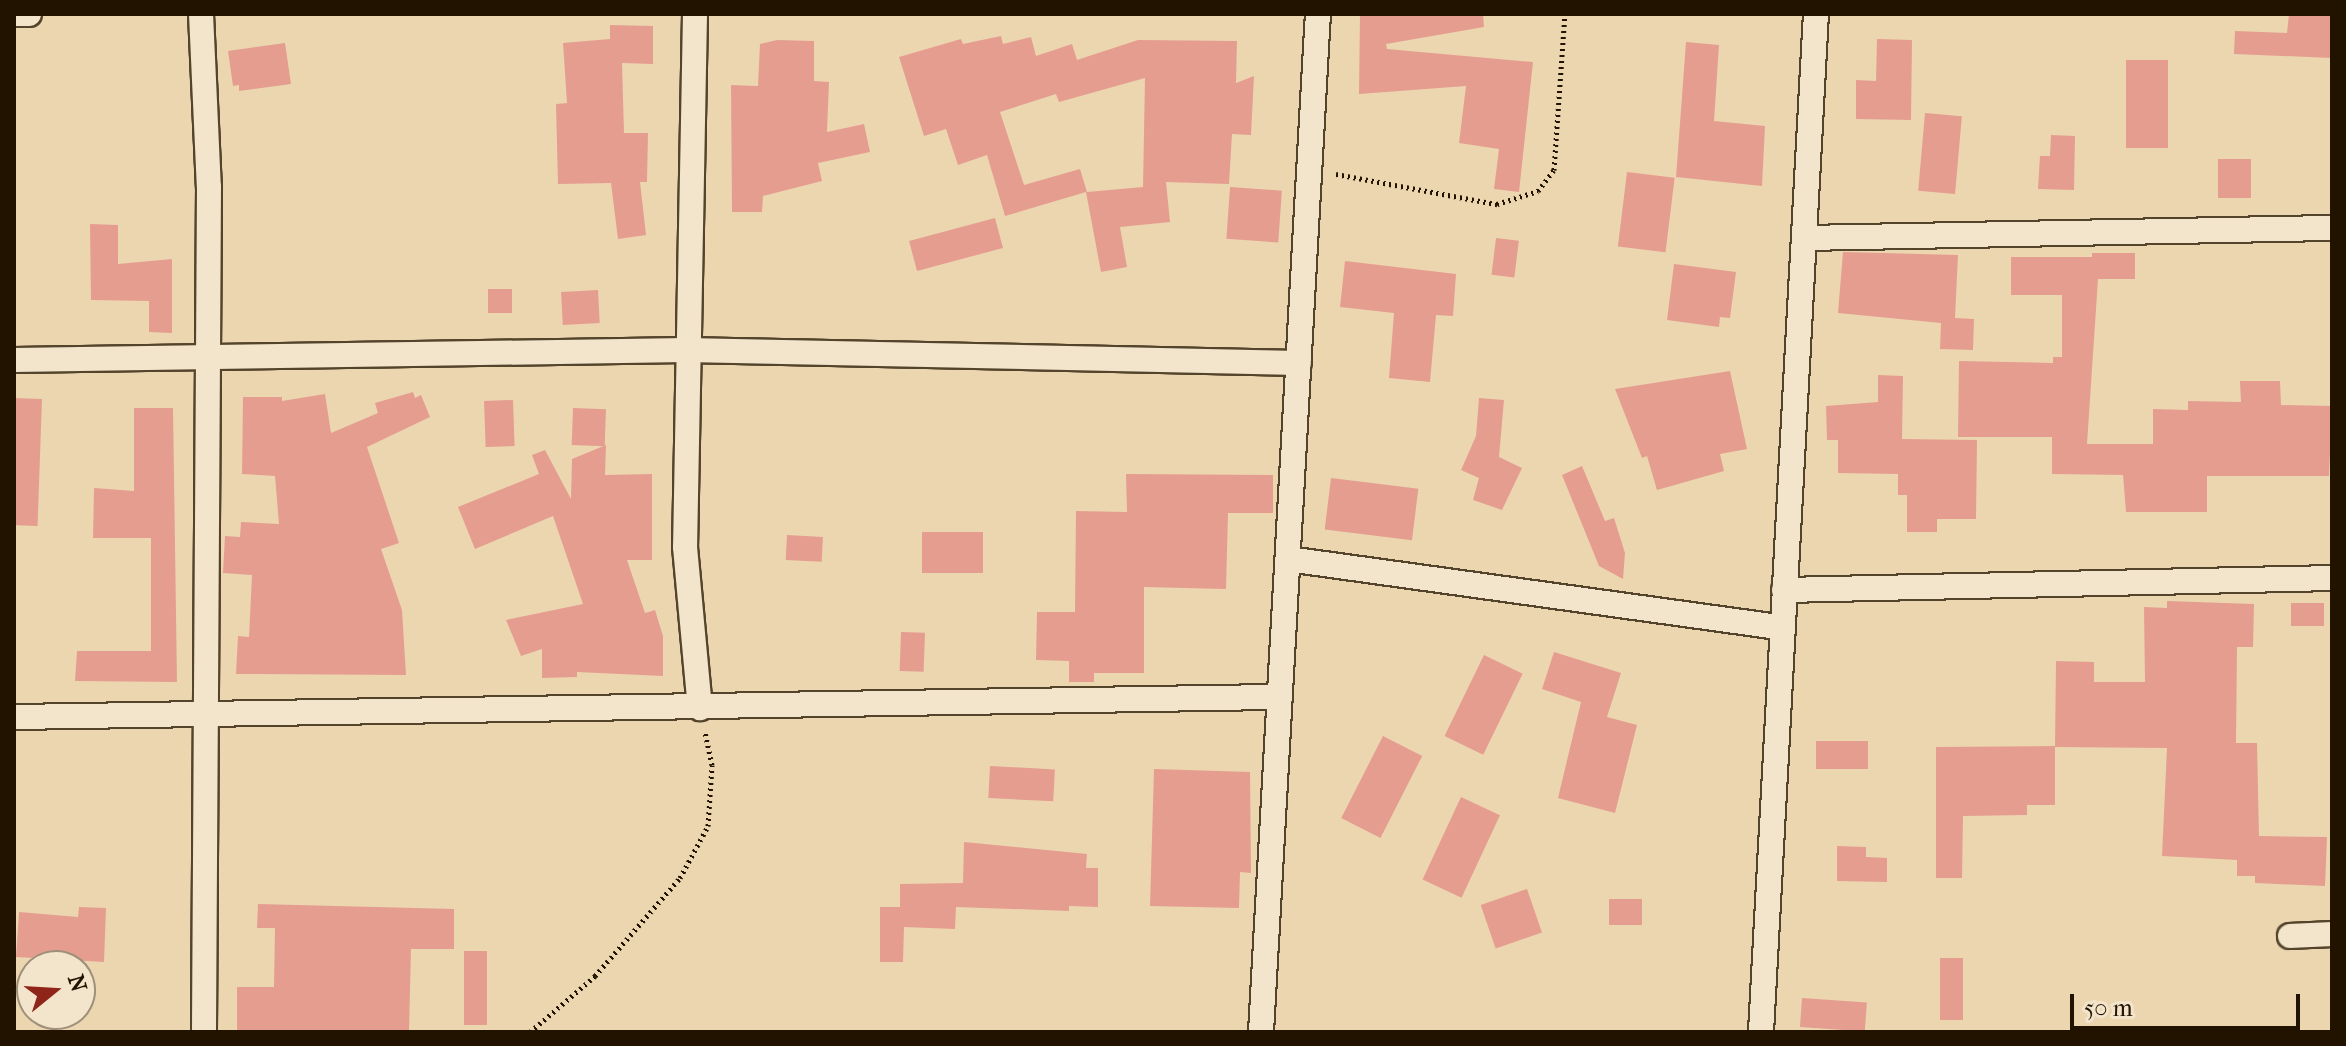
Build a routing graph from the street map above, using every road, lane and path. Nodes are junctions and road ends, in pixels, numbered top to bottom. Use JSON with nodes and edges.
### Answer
{"nodes":[{"id":1,"x":14,"y":14,"type":"edge"},
{"id":2,"x":29,"y":14,"type":"edge"},
{"id":3,"x":201,"y":14,"type":"edge"},
{"id":4,"x":695,"y":14,"type":"edge"},
{"id":5,"x":1318,"y":14,"type":"edge"},
{"id":6,"x":1565,"y":14,"type":"edge"},
{"id":7,"x":1816,"y":14,"type":"edge"},
{"id":8,"x":1310,"y":169,"type":"junction"},
{"id":9,"x":2332,"y":228,"type":"edge"},
{"id":10,"x":1804,"y":238,"type":"junction"},
{"id":11,"x":686,"y":350,"type":"junction"},
{"id":12,"x":14,"y":360,"type":"edge"},
{"id":13,"x":206,"y":360,"type":"junction"},
{"id":14,"x":1299,"y":363,"type":"junction"},
{"id":15,"x":1288,"y":559,"type":"junction"},
{"id":16,"x":2332,"y":578,"type":"edge"},
{"id":17,"x":1784,"y":590,"type":"junction"},
{"id":18,"x":1779,"y":627,"type":"junction"},
{"id":19,"x":1280,"y":697,"type":"junction"},
{"id":20,"x":700,"y":708,"type":"junction"},
{"id":21,"x":202,"y":715,"type":"junction"},
{"id":22,"x":14,"y":717,"type":"edge"},
{"id":23,"x":2332,"y":934,"type":"edge"},
{"id":24,"x":2290,"y":936,"type":"dead end"},
{"id":25,"x":204,"y":1032,"type":"edge"},
{"id":26,"x":530,"y":1032,"type":"edge"},
{"id":27,"x":1261,"y":1032,"type":"edge"},
{"id":28,"x":1761,"y":1032,"type":"edge"}],
"edges":[{"from":1,"to":2,"type":"street"},
{"from":3,"to":13,"type":"street"},
{"from":4,"to":11,"type":"street"},
{"from":5,"to":8,"type":"street"},
{"from":6,"to":8,"type":"path"},
{"from":7,"to":10,"type":"street"},
{"from":8,"to":14,"type":"street"},
{"from":9,"to":10,"type":"street"},
{"from":10,"to":17,"type":"street"},
{"from":11,"to":13,"type":"street"},
{"from":11,"to":14,"type":"street"},
{"from":11,"to":20,"type":"street"},
{"from":12,"to":13,"type":"street"},
{"from":13,"to":21,"type":"street"},
{"from":14,"to":15,"type":"street"},
{"from":15,"to":18,"type":"street"},
{"from":15,"to":19,"type":"street"},
{"from":16,"to":17,"type":"street"},
{"from":17,"to":18,"type":"street"},
{"from":18,"to":28,"type":"street"},
{"from":19,"to":20,"type":"street"},
{"from":19,"to":27,"type":"street"},
{"from":20,"to":21,"type":"street"},
{"from":20,"to":26,"type":"path"},
{"from":21,"to":22,"type":"street"},
{"from":21,"to":25,"type":"street"},
{"from":23,"to":24,"type":"street"}]}
